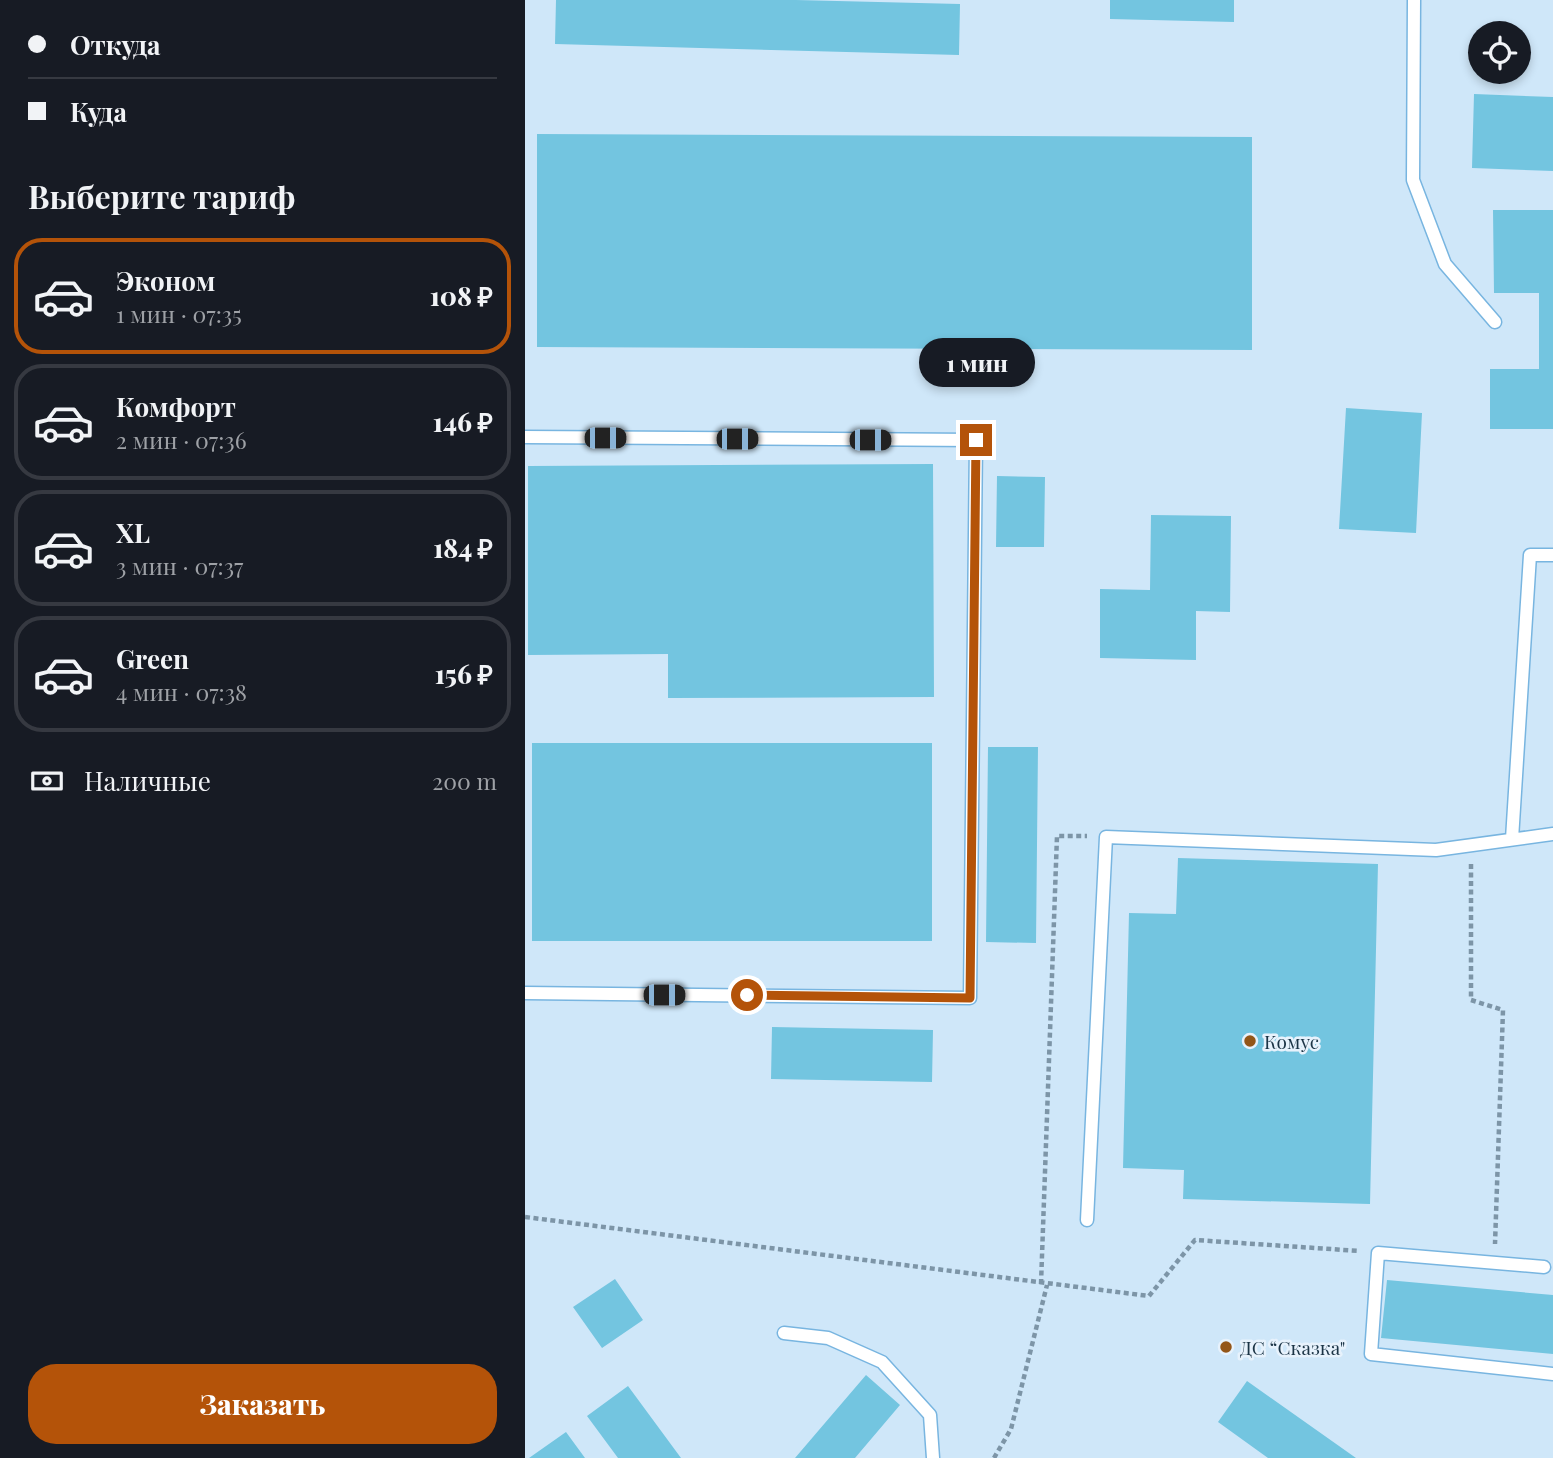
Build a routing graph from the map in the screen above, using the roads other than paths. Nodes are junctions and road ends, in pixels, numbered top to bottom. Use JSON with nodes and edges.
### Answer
{"nodes":[{"id":1,"x":1414,"y":0,"type":"edge"},
{"id":2,"x":1495,"y":322,"type":"dead end"},
{"id":3,"x":525,"y":437,"type":"edge"},
{"id":4,"x":1553,"y":555,"type":"edge"},
{"id":5,"x":1553,"y":834,"type":"edge"},
{"id":6,"x":1512,"y":839,"type":"junction"},
{"id":7,"x":525,"y":993,"type":"edge"},
{"id":8,"x":1087,"y":1220,"type":"dead end"},
{"id":9,"x":1544,"y":1267,"type":"dead end"},
{"id":10,"x":784,"y":1333,"type":"dead end"},
{"id":11,"x":1553,"y":1374,"type":"edge"},
{"id":12,"x":933,"y":1458,"type":"edge"}],
"edges":[{"from":1,"to":2,"type":"lane"},
{"from":3,"to":7,"type":"lane"},
{"from":4,"to":6,"type":"lane"},
{"from":5,"to":6,"type":"lane"},
{"from":6,"to":8,"type":"lane"},
{"from":9,"to":11,"type":"lane"},
{"from":10,"to":12,"type":"lane"}]}
